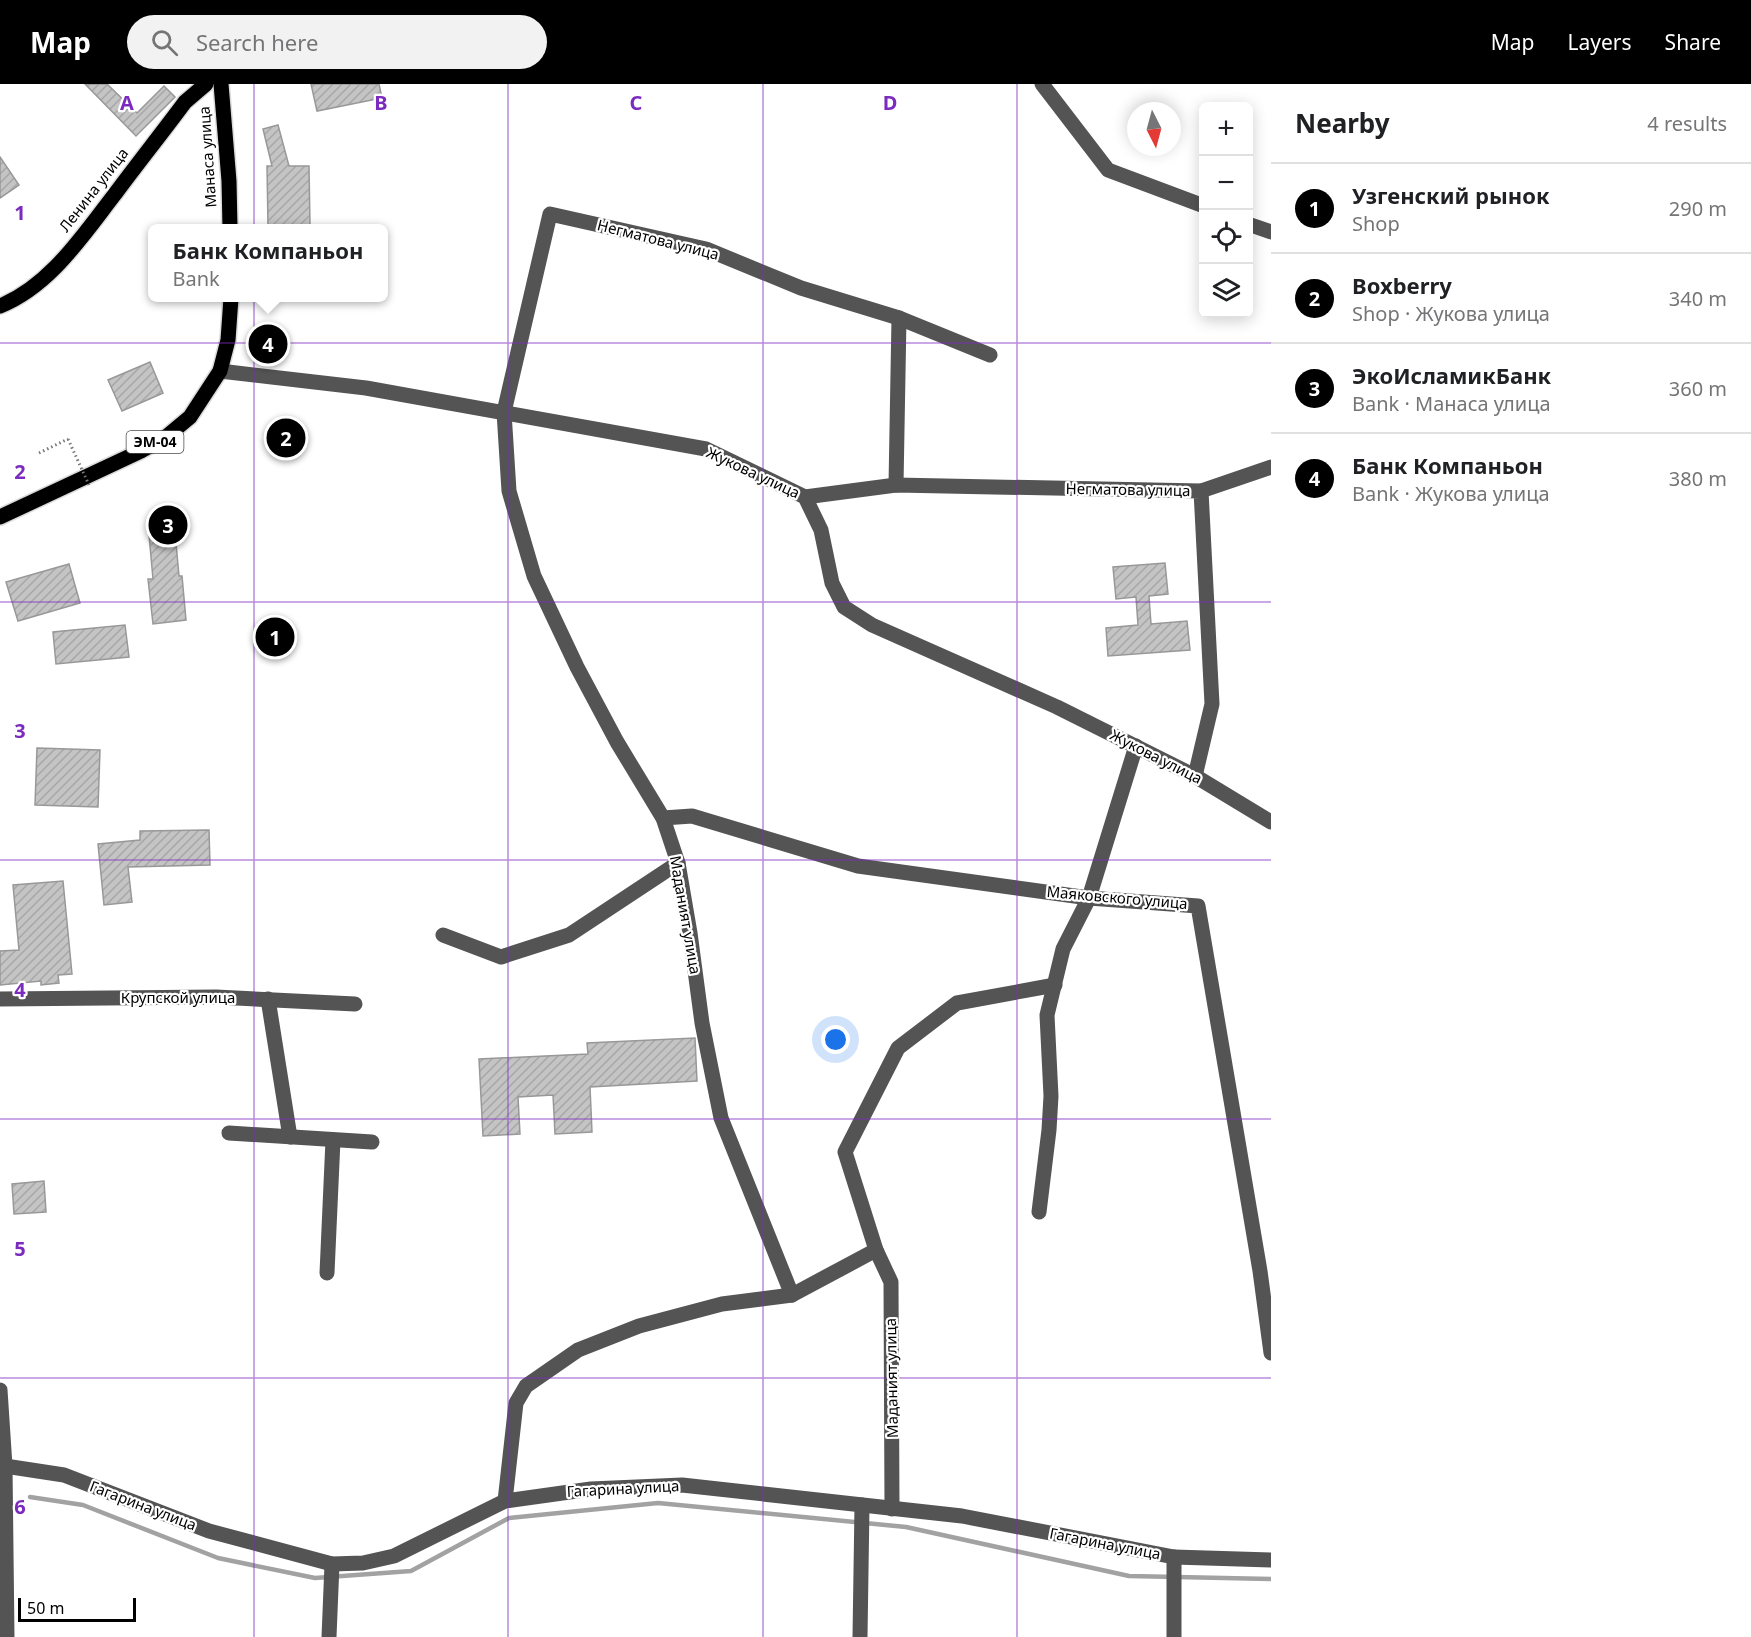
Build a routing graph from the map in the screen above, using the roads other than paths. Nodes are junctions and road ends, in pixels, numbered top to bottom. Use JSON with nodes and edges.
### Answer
{"nodes":[{"id":1,"x":206,"y":84,"type":"edge"},
{"id":2,"x":221,"y":84,"type":"edge"},
{"id":3,"x":1042,"y":84,"type":"edge"},
{"id":4,"x":1199,"y":204,"type":"edge"},
{"id":5,"x":230,"y":224,"type":"edge"},
{"id":6,"x":1253,"y":226,"type":"edge"},
{"id":7,"x":1271,"y":232,"type":"edge"},
{"id":8,"x":231,"y":302,"type":"edge"},
{"id":9,"x":0,"y":306,"type":"edge"},
{"id":10,"x":899,"y":318,"type":"junction"},
{"id":11,"x":990,"y":355,"type":"dead end"},
{"id":12,"x":220,"y":371,"type":"junction"},
{"id":13,"x":504,"y":412,"type":"junction"},
{"id":14,"x":1271,"y":467,"type":"edge"},
{"id":15,"x":896,"y":485,"type":"junction"},
{"id":16,"x":1201,"y":492,"type":"junction"},
{"id":17,"x":805,"y":497,"type":"junction"},
{"id":18,"x":0,"y":517,"type":"edge"},
{"id":19,"x":1136,"y":746,"type":"junction"},
{"id":20,"x":1195,"y":776,"type":"junction"},
{"id":21,"x":663,"y":818,"type":"junction"},
{"id":22,"x":1271,"y":822,"type":"edge"},
{"id":23,"x":678,"y":863,"type":"junction"},
{"id":24,"x":1089,"y":898,"type":"junction"},
{"id":25,"x":443,"y":935,"type":"dead end"},
{"id":26,"x":1055,"y":985,"type":"junction"},
{"id":27,"x":0,"y":999,"type":"edge"},
{"id":28,"x":268,"y":999,"type":"junction"},
{"id":29,"x":355,"y":1004,"type":"dead end"},
{"id":30,"x":229,"y":1133,"type":"dead end"},
{"id":31,"x":290,"y":1137,"type":"junction"},
{"id":32,"x":333,"y":1140,"type":"junction"},
{"id":33,"x":372,"y":1142,"type":"dead end"},
{"id":34,"x":1039,"y":1212,"type":"dead end"},
{"id":35,"x":876,"y":1250,"type":"junction"},
{"id":36,"x":327,"y":1273,"type":"dead end"},
{"id":37,"x":792,"y":1295,"type":"junction"},
{"id":38,"x":1271,"y":1353,"type":"edge"},
{"id":39,"x":0,"y":1390,"type":"edge"},
{"id":40,"x":3,"y":1466,"type":"edge"},
{"id":41,"x":505,"y":1501,"type":"junction"},
{"id":42,"x":862,"y":1505,"type":"junction"},
{"id":43,"x":892,"y":1509,"type":"junction"},
{"id":44,"x":1174,"y":1557,"type":"junction"},
{"id":45,"x":1271,"y":1560,"type":"edge"},
{"id":46,"x":332,"y":1563,"type":"junction"},
{"id":47,"x":7,"y":1637,"type":"edge"},
{"id":48,"x":329,"y":1637,"type":"edge"},
{"id":49,"x":860,"y":1637,"type":"edge"},
{"id":50,"x":1174,"y":1637,"type":"edge"}],
"edges":[{"from":1,"to":9,"type":"main road","name":"Ленина улица"},
{"from":2,"to":5,"type":"main road","name":"Манаса улица"},
{"from":3,"to":4,"type":"street"},
{"from":6,"to":7,"type":"street"},
{"from":8,"to":12,"type":"main road","number":"ЭМ-04"},
{"from":10,"to":11,"type":"street","name":"Негматова улица"},
{"from":10,"to":13,"type":"street","name":"Негматова улица"},
{"from":10,"to":15,"type":"street"},
{"from":12,"to":13,"type":"street","name":"Жукова улица"},
{"from":12,"to":18,"type":"main road","number":"ЭМ-04"},
{"from":13,"to":17,"type":"street","name":"Жукова улица"},
{"from":13,"to":21,"type":"street","name":"Маданият улица"},
{"from":14,"to":16,"type":"street"},
{"from":15,"to":16,"type":"street","name":"Негматова улица"},
{"from":15,"to":17,"type":"street","name":"Негматова улица"},
{"from":16,"to":20,"type":"street","name":"Негматова улица"},
{"from":17,"to":19,"type":"street","name":"Жукова улица"},
{"from":19,"to":20,"type":"street","name":"Жукова улица"},
{"from":19,"to":24,"type":"street"},
{"from":20,"to":22,"type":"street","name":"Жукова улица"},
{"from":21,"to":23,"type":"street","name":"Маданият улица"},
{"from":21,"to":24,"type":"street","name":"Маяковского улица"},
{"from":23,"to":25,"type":"street"},
{"from":23,"to":37,"type":"street","name":"Маданият улица"},
{"from":24,"to":26,"type":"street"},
{"from":24,"to":38,"type":"street","name":"Маяковского улица"},
{"from":26,"to":34,"type":"street"},
{"from":26,"to":35,"type":"street","name":"Маданият улица"},
{"from":27,"to":28,"type":"street","name":"Крупской улица"},
{"from":28,"to":29,"type":"street","name":"Крупской улица"},
{"from":28,"to":31,"type":"street"},
{"from":30,"to":31,"type":"street"},
{"from":31,"to":32,"type":"street"},
{"from":32,"to":33,"type":"street"},
{"from":32,"to":36,"type":"street"},
{"from":35,"to":37,"type":"street"},
{"from":35,"to":43,"type":"street","name":"Маданият улица"},
{"from":37,"to":41,"type":"street"},
{"from":39,"to":40,"type":"street"},
{"from":40,"to":46,"type":"street","name":"Гагарина улица"},
{"from":40,"to":47,"type":"street"},
{"from":41,"to":42,"type":"street","name":"Гагарина улица"},
{"from":41,"to":46,"type":"street","name":"Гагарина улица"},
{"from":42,"to":43,"type":"street","name":"Гагарина улица"},
{"from":42,"to":49,"type":"street"},
{"from":43,"to":44,"type":"street","name":"Гагарина улица"},
{"from":44,"to":45,"type":"street","name":"Гагарина улица"},
{"from":44,"to":50,"type":"street"},
{"from":46,"to":48,"type":"street"}]}
